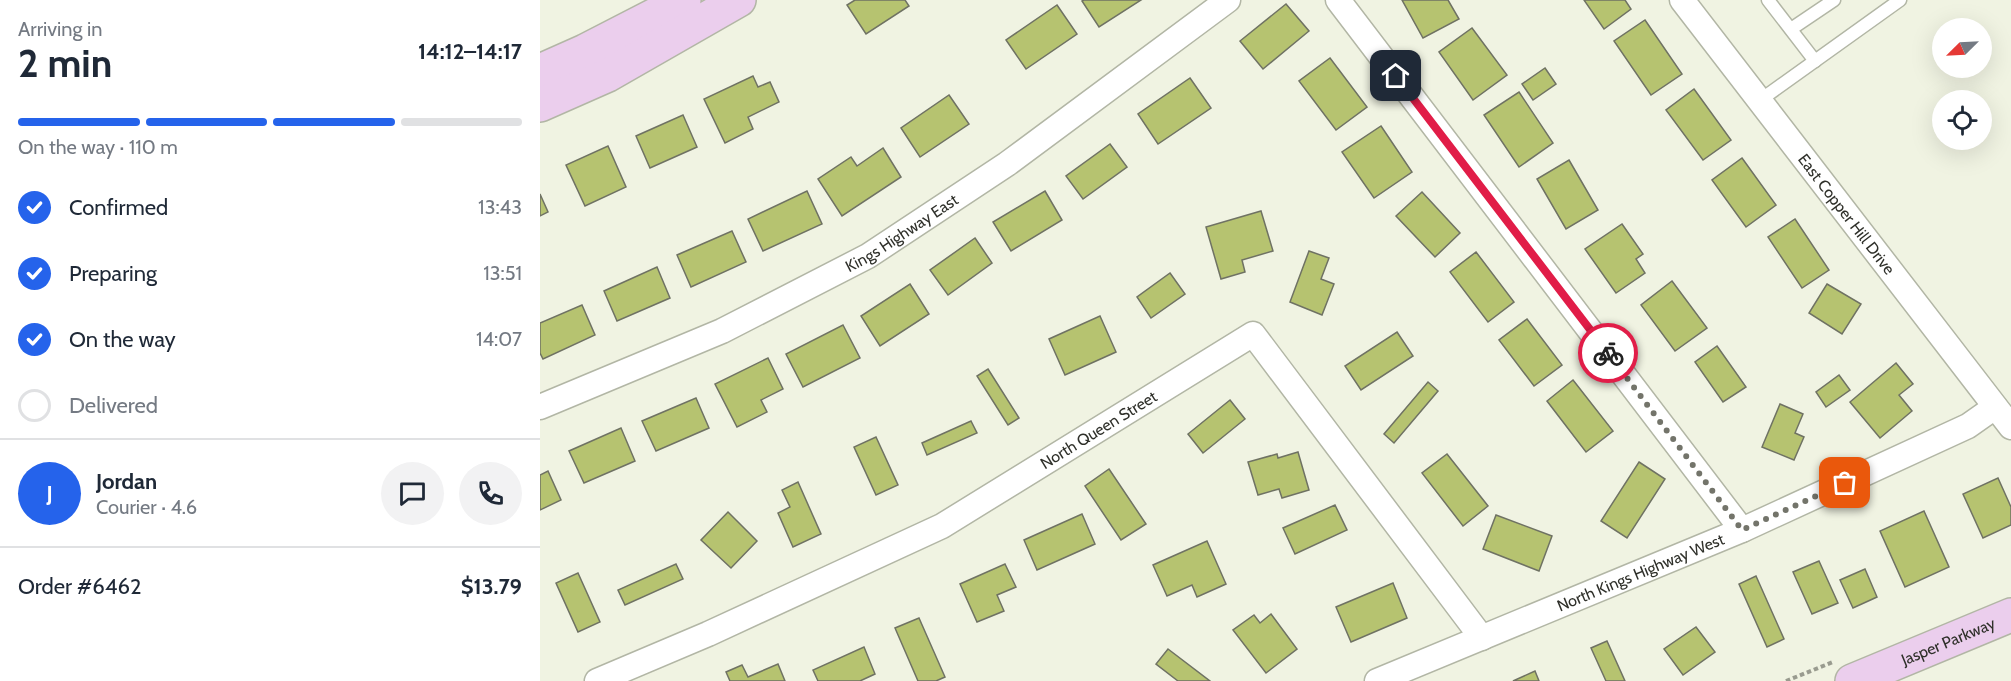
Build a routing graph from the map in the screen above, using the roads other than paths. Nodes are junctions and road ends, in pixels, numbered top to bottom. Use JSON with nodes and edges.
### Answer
{"nodes":[{"id":1,"x":684,"y":0,"type":"edge"},
{"id":2,"x":739,"y":0,"type":"edge"},
{"id":3,"x":1228,"y":0,"type":"edge"},
{"id":4,"x":1338,"y":0,"type":"edge"},
{"id":5,"x":1682,"y":0,"type":"edge"},
{"id":6,"x":1768,"y":0,"type":"edge"},
{"id":7,"x":1834,"y":0,"type":"edge"},
{"id":8,"x":1900,"y":0,"type":"edge"},
{"id":9,"x":1791,"y":29,"type":"junction"},
{"id":10,"x":1815,"y":60,"type":"junction"},
{"id":11,"x":540,"y":71,"type":"edge"},
{"id":12,"x":1759,"y":101,"type":"junction"},
{"id":13,"x":540,"y":105,"type":"edge"},
{"id":14,"x":540,"y":407,"type":"edge"},
{"id":15,"x":1995,"y":407,"type":"junction"},
{"id":16,"x":2011,"y":427,"type":"edge"},
{"id":17,"x":1742,"y":530,"type":"junction"},
{"id":18,"x":2011,"y":615,"type":"edge"},
{"id":19,"x":1482,"y":638,"type":"junction"},
{"id":20,"x":597,"y":681,"type":"edge"},
{"id":21,"x":1377,"y":681,"type":"edge"},
{"id":22,"x":1852,"y":681,"type":"edge"}],
"edges":[{"from":1,"to":11,"type":"street"},
{"from":2,"to":13,"type":"street"},
{"from":3,"to":14,"type":"street","name":"Kings Highway East"},
{"from":4,"to":17,"type":"street"},
{"from":5,"to":12,"type":"street","name":"East Copper Hill Drive"},
{"from":6,"to":9,"type":"lane"},
{"from":7,"to":9,"type":"lane"},
{"from":8,"to":10,"type":"lane"},
{"from":9,"to":10,"type":"lane"},
{"from":10,"to":12,"type":"lane"},
{"from":12,"to":15,"type":"street","name":"East Copper Hill Drive"},
{"from":15,"to":16,"type":"street","name":"East Copper Hill Drive"},
{"from":15,"to":17,"type":"street","name":"North Kings Highway West"},
{"from":17,"to":19,"type":"street","name":"North Kings Highway West"},
{"from":18,"to":22,"type":"street","name":"Jasper Parkway"},
{"from":19,"to":20,"type":"street","name":"North Queen Street"},
{"from":19,"to":21,"type":"street","name":"North Kings Highway West"}]}
